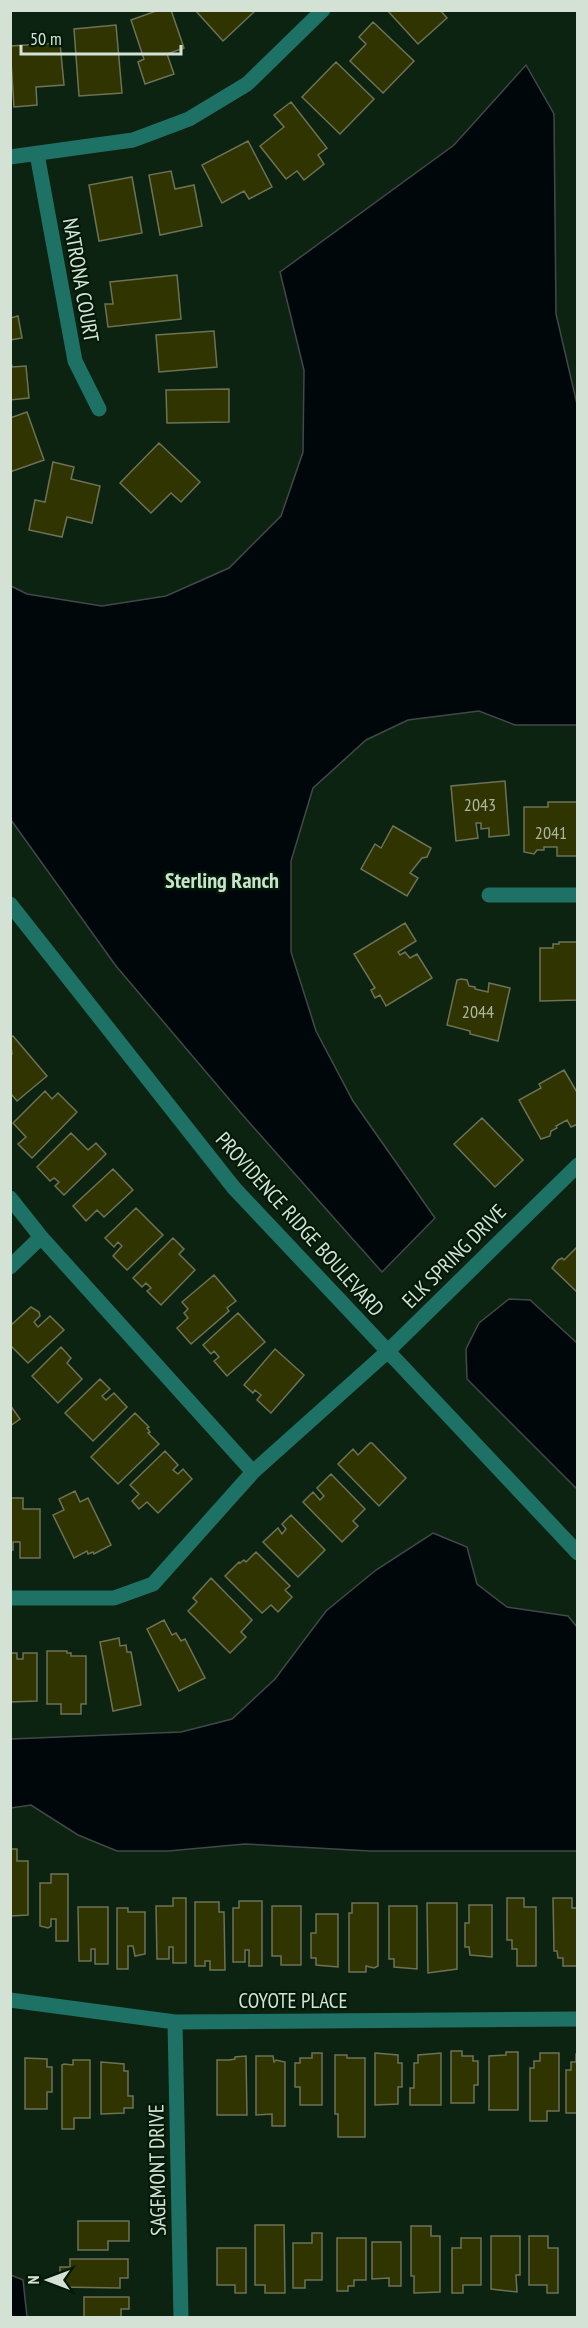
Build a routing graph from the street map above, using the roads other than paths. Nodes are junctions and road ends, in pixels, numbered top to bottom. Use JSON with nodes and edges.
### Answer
{"nodes":[{"id":1,"x":323,"y":10,"type":"edge"},
{"id":2,"x":37,"y":154,"type":"junction"},
{"id":3,"x":10,"y":157,"type":"edge"},
{"id":4,"x":99,"y":409,"type":"dead end"},
{"id":5,"x":489,"y":895,"type":"dead end"},
{"id":6,"x":578,"y":895,"type":"edge"},
{"id":7,"x":10,"y":904,"type":"edge"},
{"id":8,"x":578,"y":1165,"type":"edge"},
{"id":9,"x":10,"y":1198,"type":"edge"},
{"id":10,"x":41,"y":1237,"type":"junction"},
{"id":11,"x":10,"y":1267,"type":"edge"},
{"id":12,"x":387,"y":1352,"type":"junction"},
{"id":13,"x":253,"y":1473,"type":"junction"},
{"id":14,"x":578,"y":1553,"type":"edge"},
{"id":15,"x":10,"y":1598,"type":"edge"},
{"id":16,"x":10,"y":2000,"type":"edge"},
{"id":17,"x":578,"y":2019,"type":"edge"},
{"id":18,"x":175,"y":2022,"type":"junction"},
{"id":19,"x":181,"y":2318,"type":"edge"}],
"edges":[{"from":1,"to":2,"type":"street"},
{"from":2,"to":3,"type":"street"},
{"from":2,"to":4,"type":"street","name":"NATRONA COURT"},
{"from":5,"to":6,"type":"street"},
{"from":7,"to":12,"type":"street","name":"PROVIDENCE RIDGE BOULEVARD"},
{"from":8,"to":12,"type":"street","name":"ELK SPRING DRIVE"},
{"from":9,"to":10,"type":"street"},
{"from":10,"to":11,"type":"street"},
{"from":10,"to":13,"type":"street"},
{"from":12,"to":13,"type":"street","name":"ELK SPRING DRIVE"},
{"from":12,"to":14,"type":"street","name":"PROVIDENCE RIDGE BOULEVARD"},
{"from":13,"to":15,"type":"street","name":"ELK SPRING DRIVE"},
{"from":16,"to":18,"type":"street","name":"COYOTE PLACE"},
{"from":17,"to":18,"type":"street","name":"COYOTE PLACE"},
{"from":18,"to":19,"type":"street","name":"SAGEMONT DRIVE"}]}
